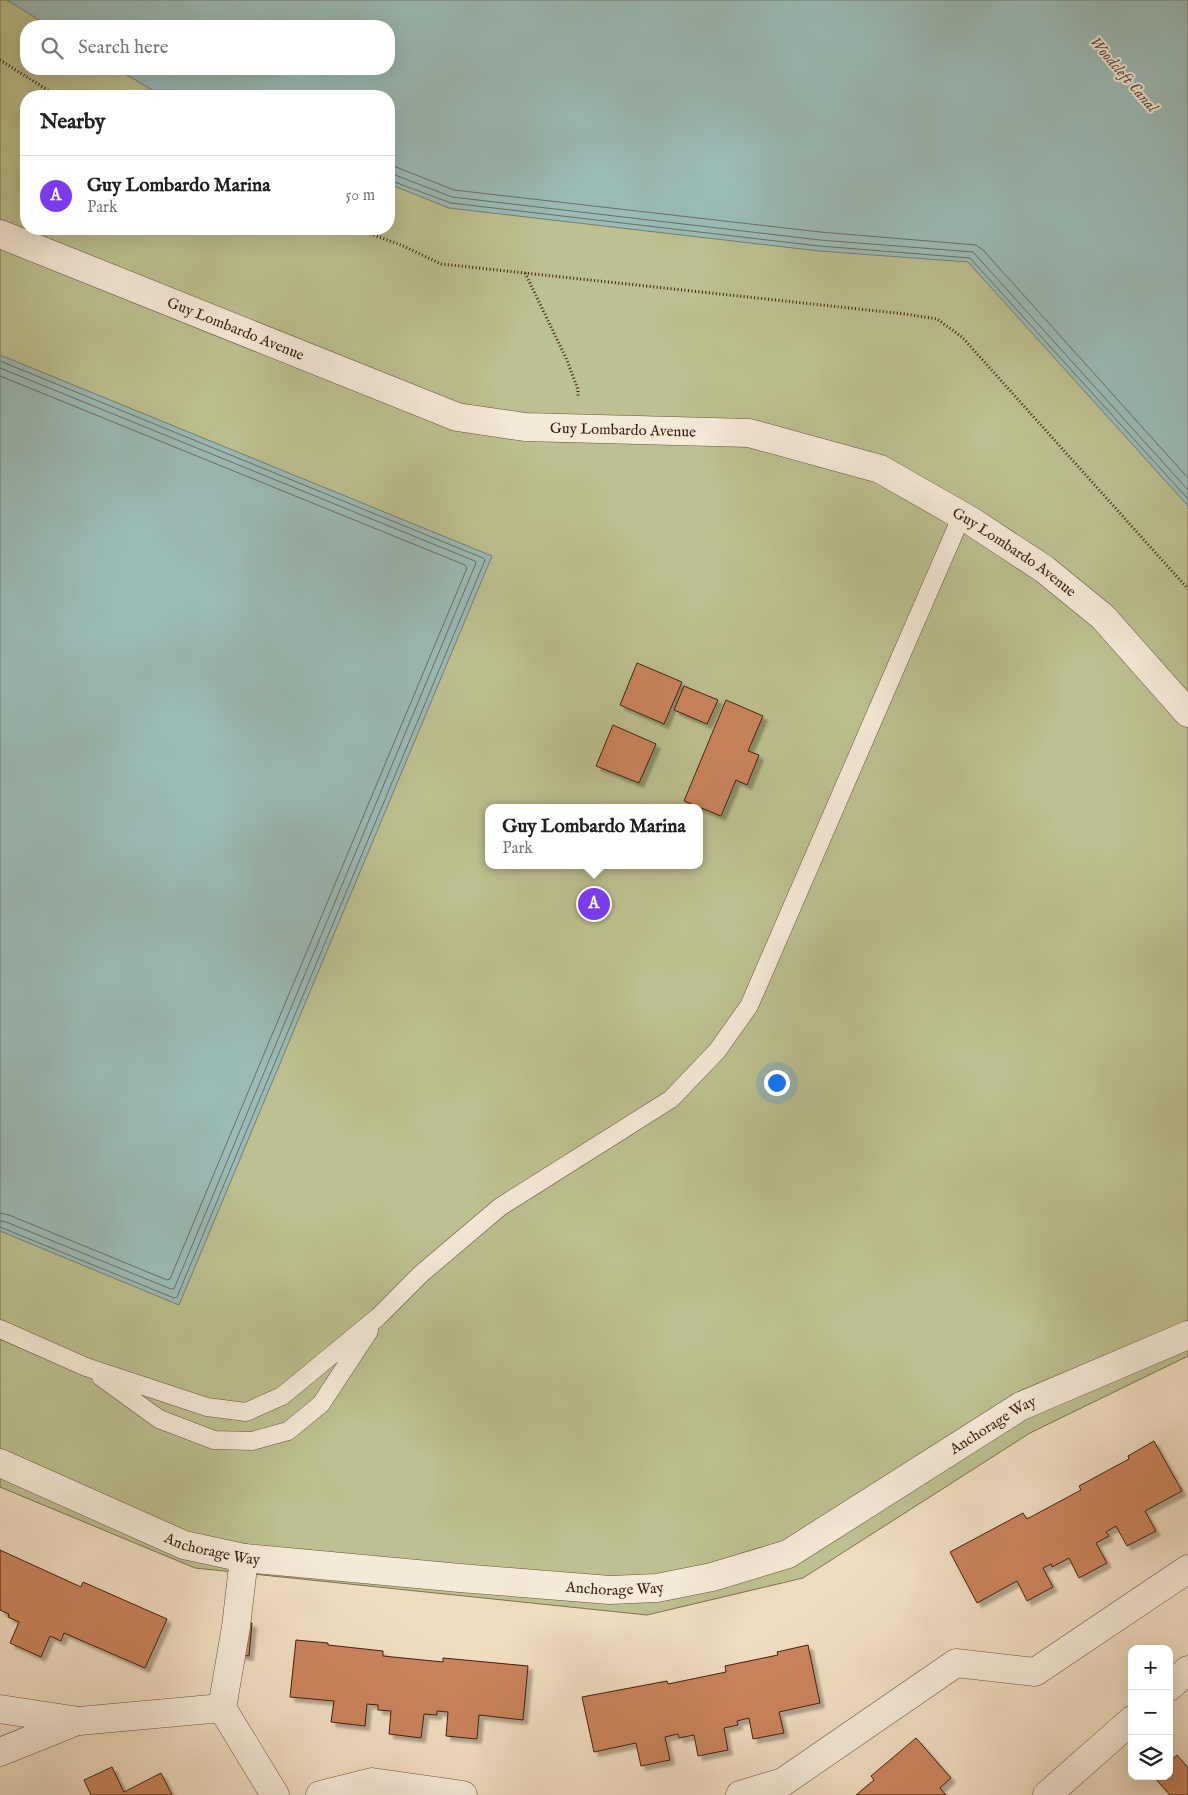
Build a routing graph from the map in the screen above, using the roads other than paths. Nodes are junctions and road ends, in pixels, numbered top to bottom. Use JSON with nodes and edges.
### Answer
{"nodes":[{"id":1,"x":0,"y":234,"type":"edge"},
{"id":2,"x":962,"y":515,"type":"junction"},
{"id":3,"x":1188,"y":714,"type":"edge"},
{"id":4,"x":378,"y":1317,"type":"junction"},
{"id":5,"x":0,"y":1329,"type":"edge"},
{"id":6,"x":1188,"y":1335,"type":"edge"},
{"id":7,"x":86,"y":1367,"type":"junction"},
{"id":8,"x":0,"y":1463,"type":"edge"},
{"id":9,"x":244,"y":1558,"type":"junction"},
{"id":10,"x":1188,"y":1569,"type":"edge"},
{"id":11,"x":1188,"y":1670,"type":"edge"},
{"id":12,"x":1173,"y":1683,"type":"edge"},
{"id":13,"x":222,"y":1708,"type":"junction"},
{"id":14,"x":0,"y":1709,"type":"edge"},
{"id":15,"x":79,"y":1721,"type":"junction"},
{"id":16,"x":1128,"y":1724,"type":"edge"},
{"id":17,"x":0,"y":1752,"type":"edge"},
{"id":18,"x":275,"y":1795,"type":"edge"},
{"id":19,"x":320,"y":1795,"type":"edge"},
{"id":20,"x":463,"y":1795,"type":"edge"},
{"id":21,"x":740,"y":1795,"type":"edge"},
{"id":22,"x":1048,"y":1795,"type":"edge"}],
"edges":[{"from":1,"to":2,"type":"street","name":"Guy Lombardo Avenue"},
{"from":2,"to":3,"type":"street","name":"Guy Lombardo Avenue"},
{"from":2,"to":4,"type":"lane"},
{"from":4,"to":7,"type":"lane"},
{"from":4,"to":7,"type":"lane"},
{"from":5,"to":7,"type":"lane"},
{"from":6,"to":9,"type":"street","name":"Anchorage Way"},
{"from":8,"to":9,"type":"street","name":"Anchorage Way"},
{"from":9,"to":13,"type":"street"},
{"from":10,"to":21,"type":"street"},
{"from":11,"to":12,"type":"street"},
{"from":13,"to":15,"type":"street"},
{"from":13,"to":18,"type":"street"},
{"from":14,"to":15,"type":"street"},
{"from":15,"to":17,"type":"street"},
{"from":16,"to":22,"type":"street"},
{"from":19,"to":20,"type":"street"}]}
